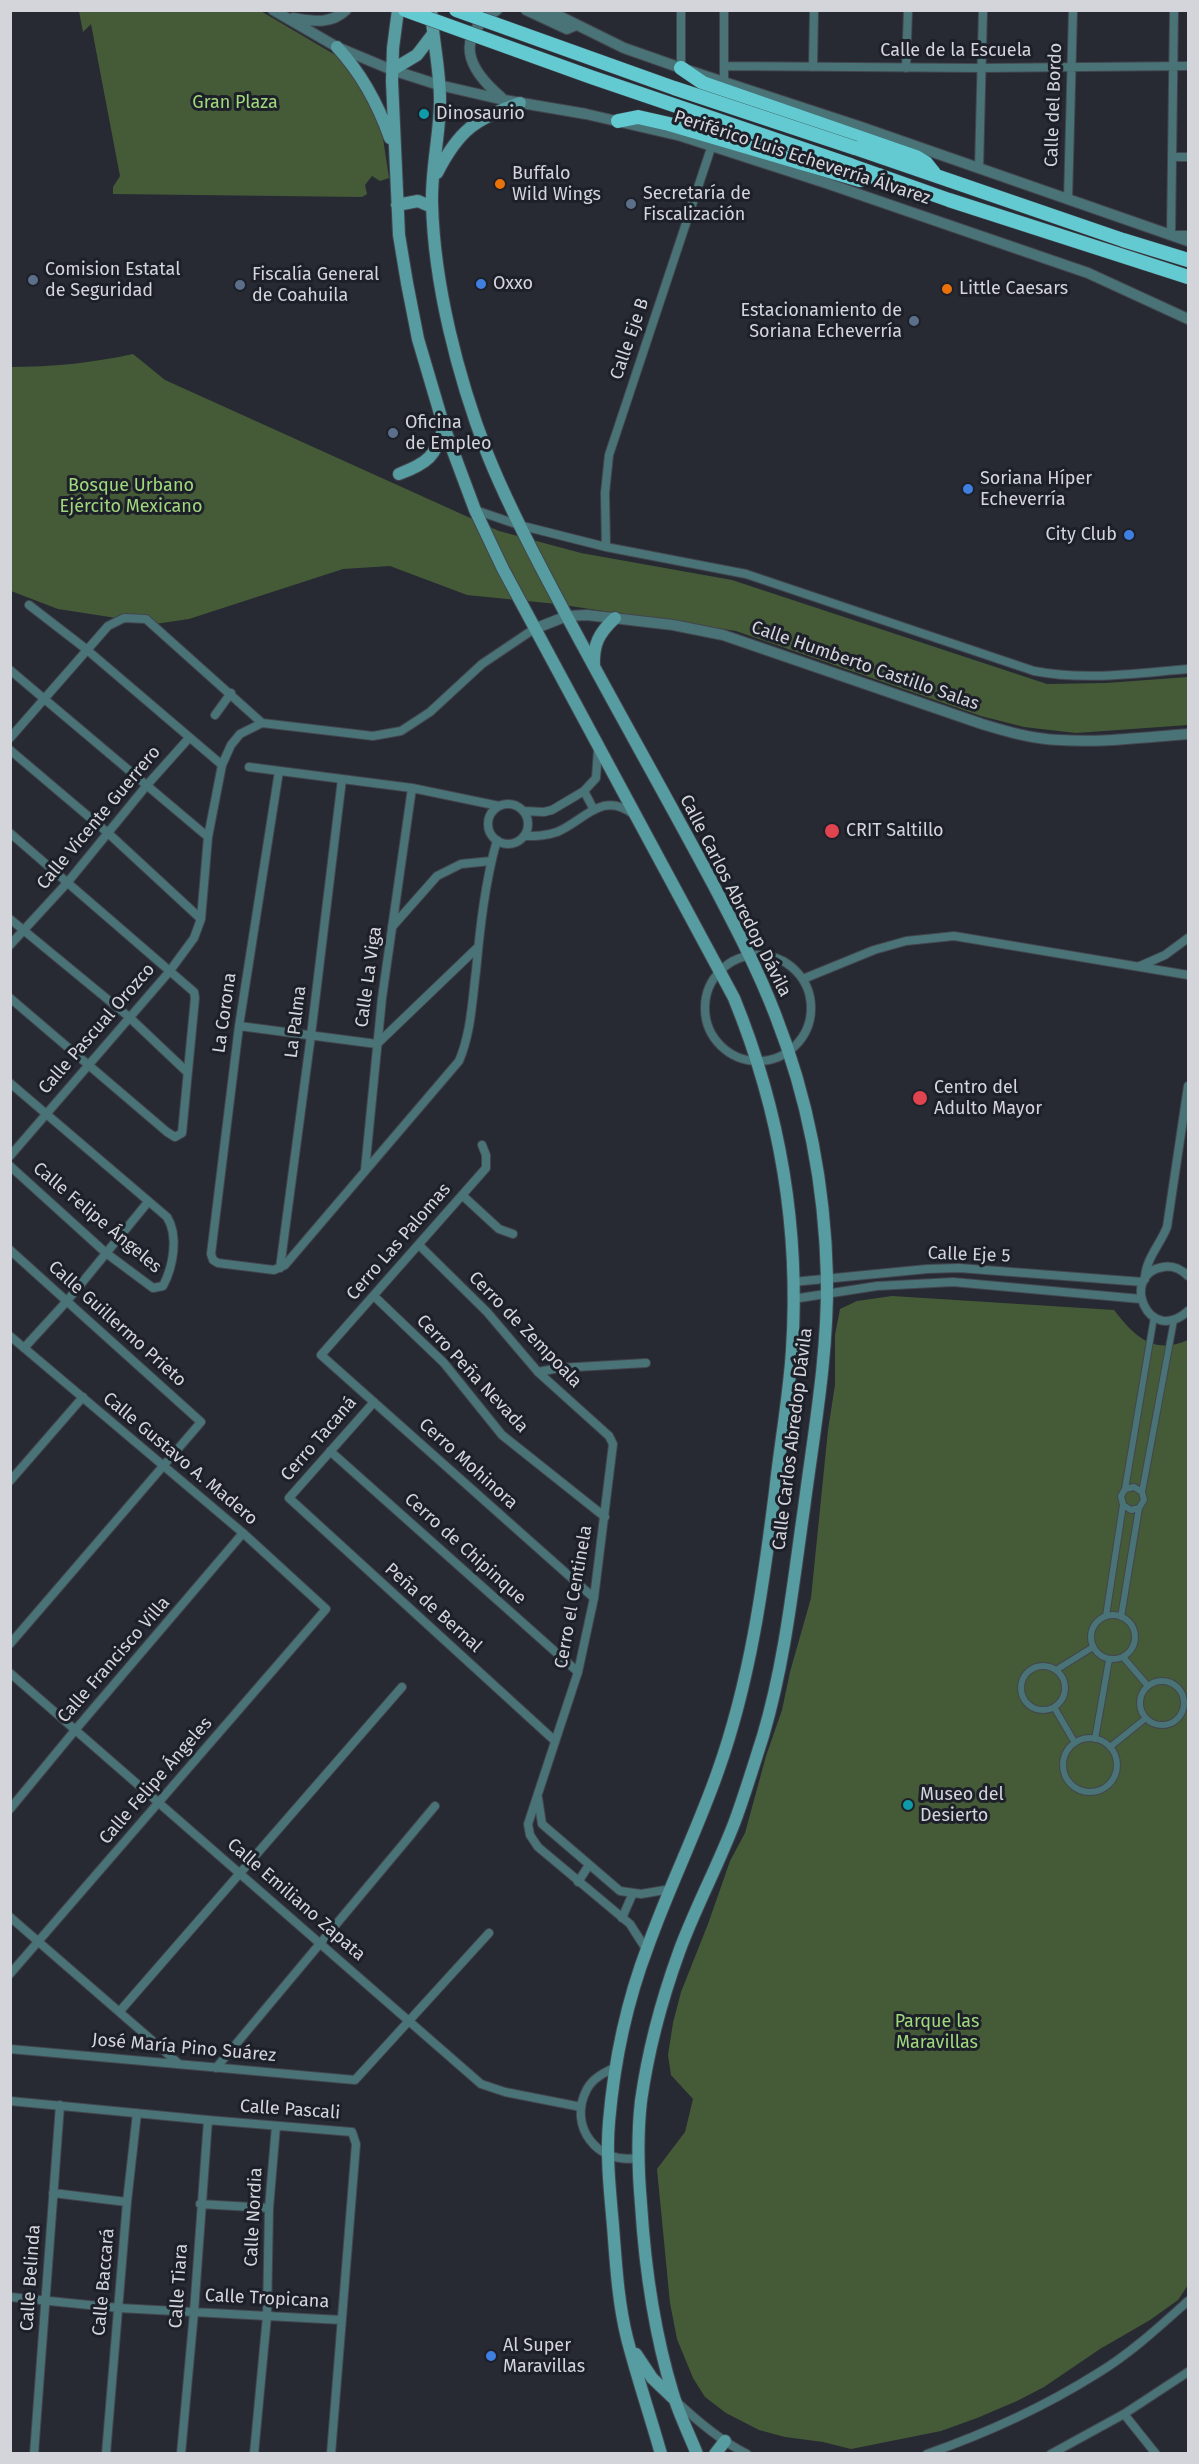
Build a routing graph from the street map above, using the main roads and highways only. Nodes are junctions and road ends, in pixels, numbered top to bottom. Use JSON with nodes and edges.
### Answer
{"nodes":[{"id":1,"x":398,"y":10,"type":"edge"},
{"id":2,"x":405,"y":10,"type":"edge"},
{"id":3,"x":431,"y":10,"type":"edge"},
{"id":4,"x":456,"y":10,"type":"edge"},
{"id":5,"x":433,"y":34,"type":"junction"},
{"id":6,"x":337,"y":46,"type":"road end"},
{"id":7,"x":681,"y":68,"type":"road end"},
{"id":8,"x":392,"y":70,"type":"junction"},
{"id":9,"x":519,"y":103,"type":"road end"},
{"id":10,"x":618,"y":121,"type":"road end"},
{"id":11,"x":395,"y":151,"type":"junction"},
{"id":12,"x":879,"y":175,"type":"junction"},
{"id":13,"x":935,"y":175,"type":"junction"},
{"id":14,"x":432,"y":182,"type":"junction"},
{"id":15,"x":397,"y":206,"type":"junction"},
{"id":16,"x":432,"y":207,"type":"junction"},
{"id":17,"x":1188,"y":260,"type":"edge"},
{"id":18,"x":1188,"y":277,"type":"edge"},
{"id":19,"x":444,"y":427,"type":"junction"},
{"id":20,"x":399,"y":474,"type":"dead end"},
{"id":21,"x":615,"y":618,"type":"road end"},
{"id":22,"x":594,"y":670,"type":"junction"},
{"id":23,"x":626,"y":2335,"type":"junction"},
{"id":24,"x":674,"y":2399,"type":"junction"},
{"id":25,"x":725,"y":2441,"type":"road end"},
{"id":26,"x":696,"y":2453,"type":"edge"},
{"id":27,"x":661,"y":2454,"type":"edge"},
{"id":28,"x":715,"y":2454,"type":"edge"}],
"edges":[{"from":1,"to":8,"type":"main road","name":"Calle Carlos Abredop Dávila"},
{"from":2,"to":12,"type":"highway","name":"Periférico Luis Echeverría Álvarez","bridge":true},
{"from":3,"to":5,"type":"main road","name":"Calle Carlos Abredop Dávila"},
{"from":4,"to":13,"type":"highway","name":"Periférico Luis Echeverría Álvarez","bridge":true},
{"from":5,"to":8,"type":"main road"},
{"from":5,"to":14,"type":"main road","name":"Calle Carlos Abredop Dávila"},
{"from":6,"to":11,"type":"main road"},
{"from":7,"to":13,"type":"highway"},
{"from":8,"to":11,"type":"main road","name":"Calle Carlos Abredop Dávila"},
{"from":9,"to":14,"type":"main road"},
{"from":10,"to":12,"type":"highway"},
{"from":11,"to":15,"type":"main road","name":"Calle Carlos Abredop Dávila"},
{"from":12,"to":18,"type":"highway","name":"Periférico Luis Echeverría Álvarez"},
{"from":13,"to":17,"type":"highway","name":"Periférico Luis Echeverría Álvarez"},
{"from":14,"to":16,"type":"main road","name":"Calle Carlos Abredop Dávila"},
{"from":15,"to":16,"type":"main road"},
{"from":15,"to":19,"type":"main road","name":"Calle Carlos Abredop Dávila"},
{"from":16,"to":22,"type":"main road","name":"Calle Carlos Abredop Dávila"},
{"from":19,"to":20,"type":"main road"},
{"from":19,"to":23,"type":"main road","name":"Calle Carlos Abredop Dávila"},
{"from":21,"to":22,"type":"main road"},
{"from":22,"to":24,"type":"main road","name":"Calle Carlos Abredop Dávila"},
{"from":23,"to":24,"type":"main road"},
{"from":23,"to":27,"type":"main road"},
{"from":24,"to":26,"type":"main road","name":"Calle Carlos Abredop Dávila"},
{"from":25,"to":28,"type":"main road"}]}
